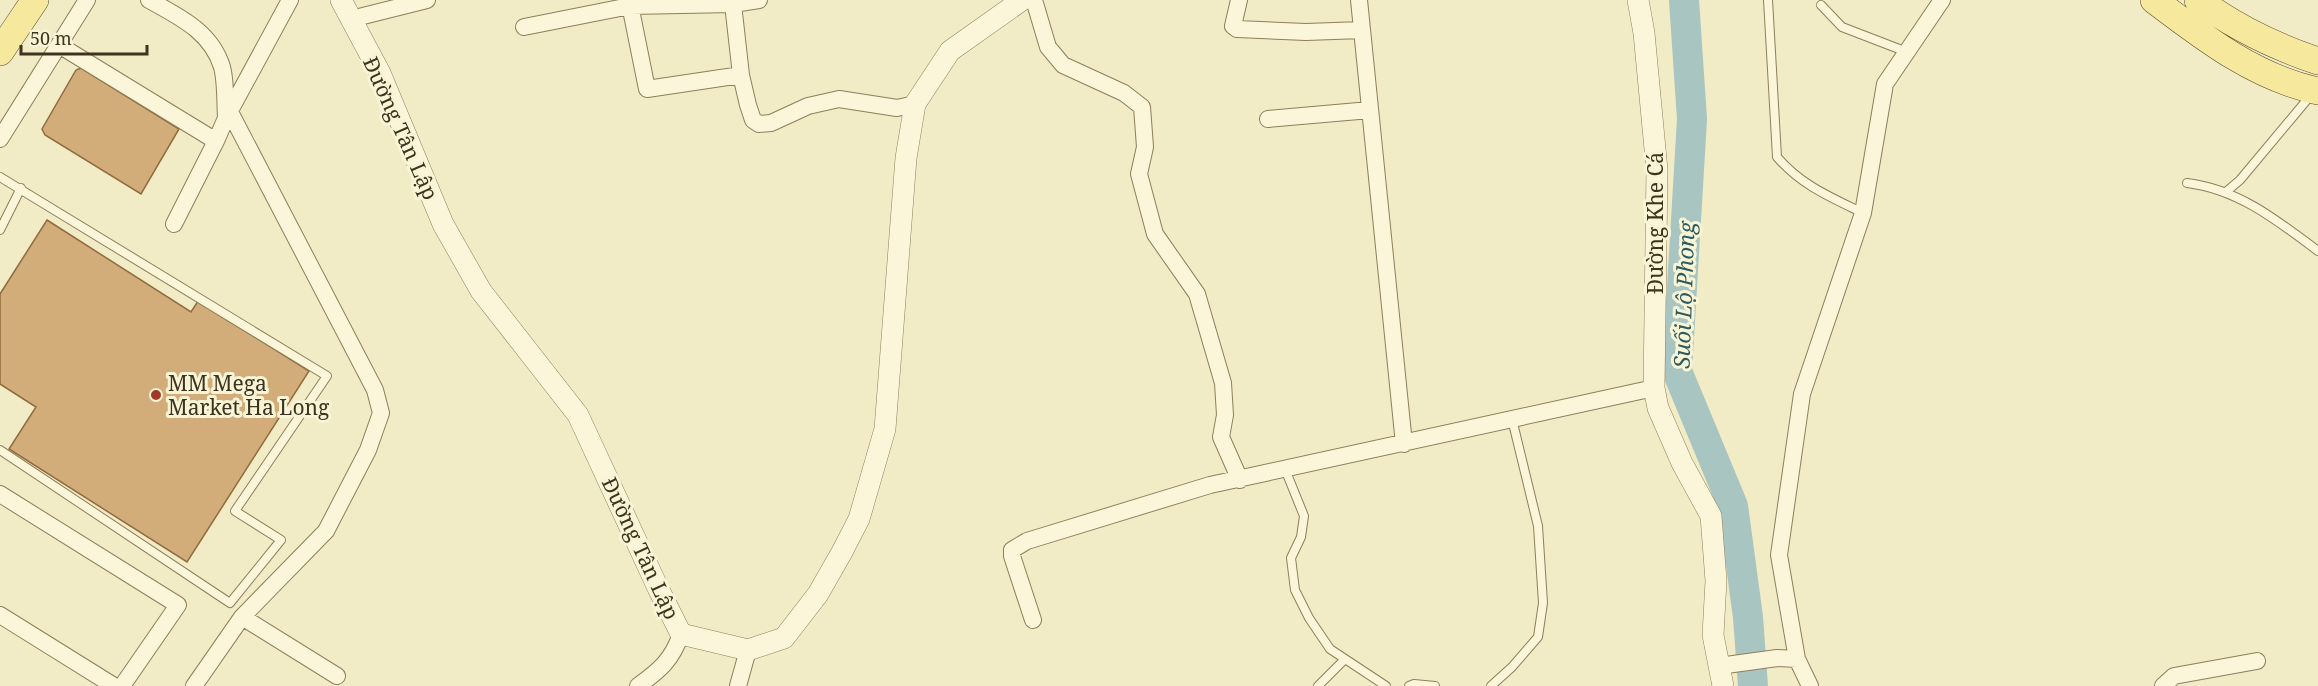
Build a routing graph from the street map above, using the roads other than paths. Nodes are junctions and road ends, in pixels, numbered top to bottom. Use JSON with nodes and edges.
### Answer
{"nodes":[{"id":1,"x":35,"y":0,"type":"edge"},
{"id":2,"x":87,"y":0,"type":"edge"},
{"id":3,"x":149,"y":0,"type":"edge"},
{"id":4,"x":290,"y":0,"type":"edge"},
{"id":5,"x":427,"y":0,"type":"edge"},
{"id":6,"x":759,"y":0,"type":"edge"},
{"id":7,"x":1022,"y":0,"type":"edge"},
{"id":8,"x":1034,"y":0,"type":"edge"},
{"id":9,"x":1239,"y":0,"type":"edge"},
{"id":10,"x":1359,"y":0,"type":"edge"},
{"id":11,"x":1638,"y":0,"type":"edge"},
{"id":12,"x":1768,"y":0,"type":"edge"},
{"id":13,"x":1942,"y":0,"type":"edge"},
{"id":14,"x":2154,"y":0,"type":"edge"},
{"id":15,"x":2198,"y":0,"type":"edge"},
{"id":16,"x":630,"y":3,"type":"edge"},
{"id":17,"x":732,"y":4,"type":"junction"},
{"id":18,"x":1821,"y":6,"type":"dead end"},
{"id":19,"x":346,"y":9,"type":"edge"},
{"id":20,"x":524,"y":27,"type":"dead end"},
{"id":21,"x":1362,"y":30,"type":"junction"},
{"id":22,"x":59,"y":45,"type":"junction"},
{"id":23,"x":0,"y":52,"type":"edge"},
{"id":24,"x":1907,"y":52,"type":"junction"},
{"id":25,"x":2318,"y":61,"type":"edge"},
{"id":26,"x":741,"y":75,"type":"junction"},
{"id":27,"x":2317,"y":91,"type":"edge"},
{"id":28,"x":915,"y":104,"type":"junction"},
{"id":29,"x":1370,"y":110,"type":"junction"},
{"id":30,"x":228,"y":115,"type":"junction"},
{"id":31,"x":1268,"y":119,"type":"dead end"},
{"id":32,"x":0,"y":139,"type":"edge"},
{"id":33,"x":216,"y":141,"type":"junction"},
{"id":34,"x":0,"y":177,"type":"edge"},
{"id":35,"x":2187,"y":183,"type":"dead end"},
{"id":36,"x":21,"y":188,"type":"junction"},
{"id":37,"x":2227,"y":191,"type":"junction"},
{"id":38,"x":1863,"y":213,"type":"junction"},
{"id":39,"x":174,"y":224,"type":"dead end"},
{"id":40,"x":0,"y":230,"type":"edge"},
{"id":41,"x":2318,"y":251,"type":"edge"},
{"id":42,"x":1654,"y":388,"type":"junction"},
{"id":43,"x":1512,"y":419,"type":"junction"},
{"id":44,"x":1404,"y":444,"type":"junction"},
{"id":45,"x":0,"y":450,"type":"edge"},
{"id":46,"x":1286,"y":470,"type":"junction"},
{"id":47,"x":1240,"y":480,"type":"junction"},
{"id":48,"x":0,"y":494,"type":"edge"},
{"id":49,"x":0,"y":615,"type":"edge"},
{"id":50,"x":242,"y":617,"type":"junction"},
{"id":51,"x":1033,"y":620,"type":"dead end"},
{"id":52,"x":681,"y":634,"type":"junction"},
{"id":53,"x":748,"y":650,"type":"junction"},
{"id":54,"x":1345,"y":659,"type":"junction"},
{"id":55,"x":1797,"y":659,"type":"junction"},
{"id":56,"x":2257,"y":661,"type":"dead end"},
{"id":57,"x":1727,"y":672,"type":"edge"},
{"id":58,"x":338,"y":676,"type":"dead end"},
{"id":59,"x":114,"y":686,"type":"edge"},
{"id":60,"x":122,"y":686,"type":"edge"},
{"id":61,"x":194,"y":686,"type":"edge"},
{"id":62,"x":638,"y":686,"type":"edge"},
{"id":63,"x":738,"y":686,"type":"edge"},
{"id":64,"x":1318,"y":686,"type":"edge"},
{"id":65,"x":1386,"y":686,"type":"edge"},
{"id":66,"x":1409,"y":686,"type":"edge"},
{"id":67,"x":1435,"y":686,"type":"edge"},
{"id":68,"x":1491,"y":686,"type":"edge"},
{"id":69,"x":1810,"y":686,"type":"edge"},
{"id":70,"x":2163,"y":686,"type":"edge"}],
"edges":[{"from":1,"to":23,"type":"main road"},
{"from":2,"to":22,"type":"street"},
{"from":3,"to":30,"type":"street"},
{"from":4,"to":30,"type":"street"},
{"from":5,"to":19,"type":"street"},
{"from":6,"to":17,"type":"street"},
{"from":7,"to":28,"type":"street"},
{"from":8,"to":47,"type":"street"},
{"from":9,"to":21,"type":"street"},
{"from":10,"to":21,"type":"street"},
{"from":11,"to":42,"type":"street","name":"Đường Khe Cá"},
{"from":12,"to":38,"type":"lane"},
{"from":13,"to":24,"type":"street"},
{"from":14,"to":27,"type":"main road"},
{"from":15,"to":25,"type":"main road"},
{"from":16,"to":17,"type":"street"},
{"from":16,"to":20,"type":"street"},
{"from":16,"to":26,"type":"street"},
{"from":17,"to":26,"type":"street"},
{"from":18,"to":24,"type":"lane"},
{"from":19,"to":52,"type":"street","name":"Đường Tân Lập"},
{"from":21,"to":29,"type":"street"},
{"from":22,"to":32,"type":"street"},
{"from":22,"to":33,"type":"street"},
{"from":24,"to":38,"type":"street"},
{"from":26,"to":28,"type":"street"},
{"from":27,"to":37,"type":"lane"},
{"from":28,"to":53,"type":"street"},
{"from":29,"to":31,"type":"street"},
{"from":29,"to":44,"type":"street"},
{"from":30,"to":33,"type":"street"},
{"from":30,"to":50,"type":"street"},
{"from":33,"to":39,"type":"street"},
{"from":34,"to":36,"type":"lane"},
{"from":35,"to":37,"type":"lane"},
{"from":36,"to":40,"type":"lane"},
{"from":36,"to":45,"type":"lane"},
{"from":37,"to":41,"type":"lane"},
{"from":38,"to":55,"type":"street"},
{"from":42,"to":43,"type":"street"},
{"from":42,"to":57,"type":"street","name":"Đường Khe Cá"},
{"from":43,"to":44,"type":"street"},
{"from":43,"to":68,"type":"lane"},
{"from":44,"to":46,"type":"street"},
{"from":46,"to":47,"type":"street"},
{"from":46,"to":54,"type":"lane"},
{"from":47,"to":51,"type":"street"},
{"from":48,"to":60,"type":"street"},
{"from":49,"to":59,"type":"street"},
{"from":50,"to":58,"type":"street"},
{"from":50,"to":61,"type":"street"},
{"from":52,"to":53,"type":"street","name":"Đường Tân Lập"},
{"from":52,"to":62,"type":"street"},
{"from":53,"to":63,"type":"street"},
{"from":54,"to":64,"type":"lane"},
{"from":54,"to":65,"type":"lane"},
{"from":55,"to":57,"type":"street"},
{"from":55,"to":69,"type":"street"},
{"from":56,"to":70,"type":"street"},
{"from":66,"to":67,"type":"lane"}]}
